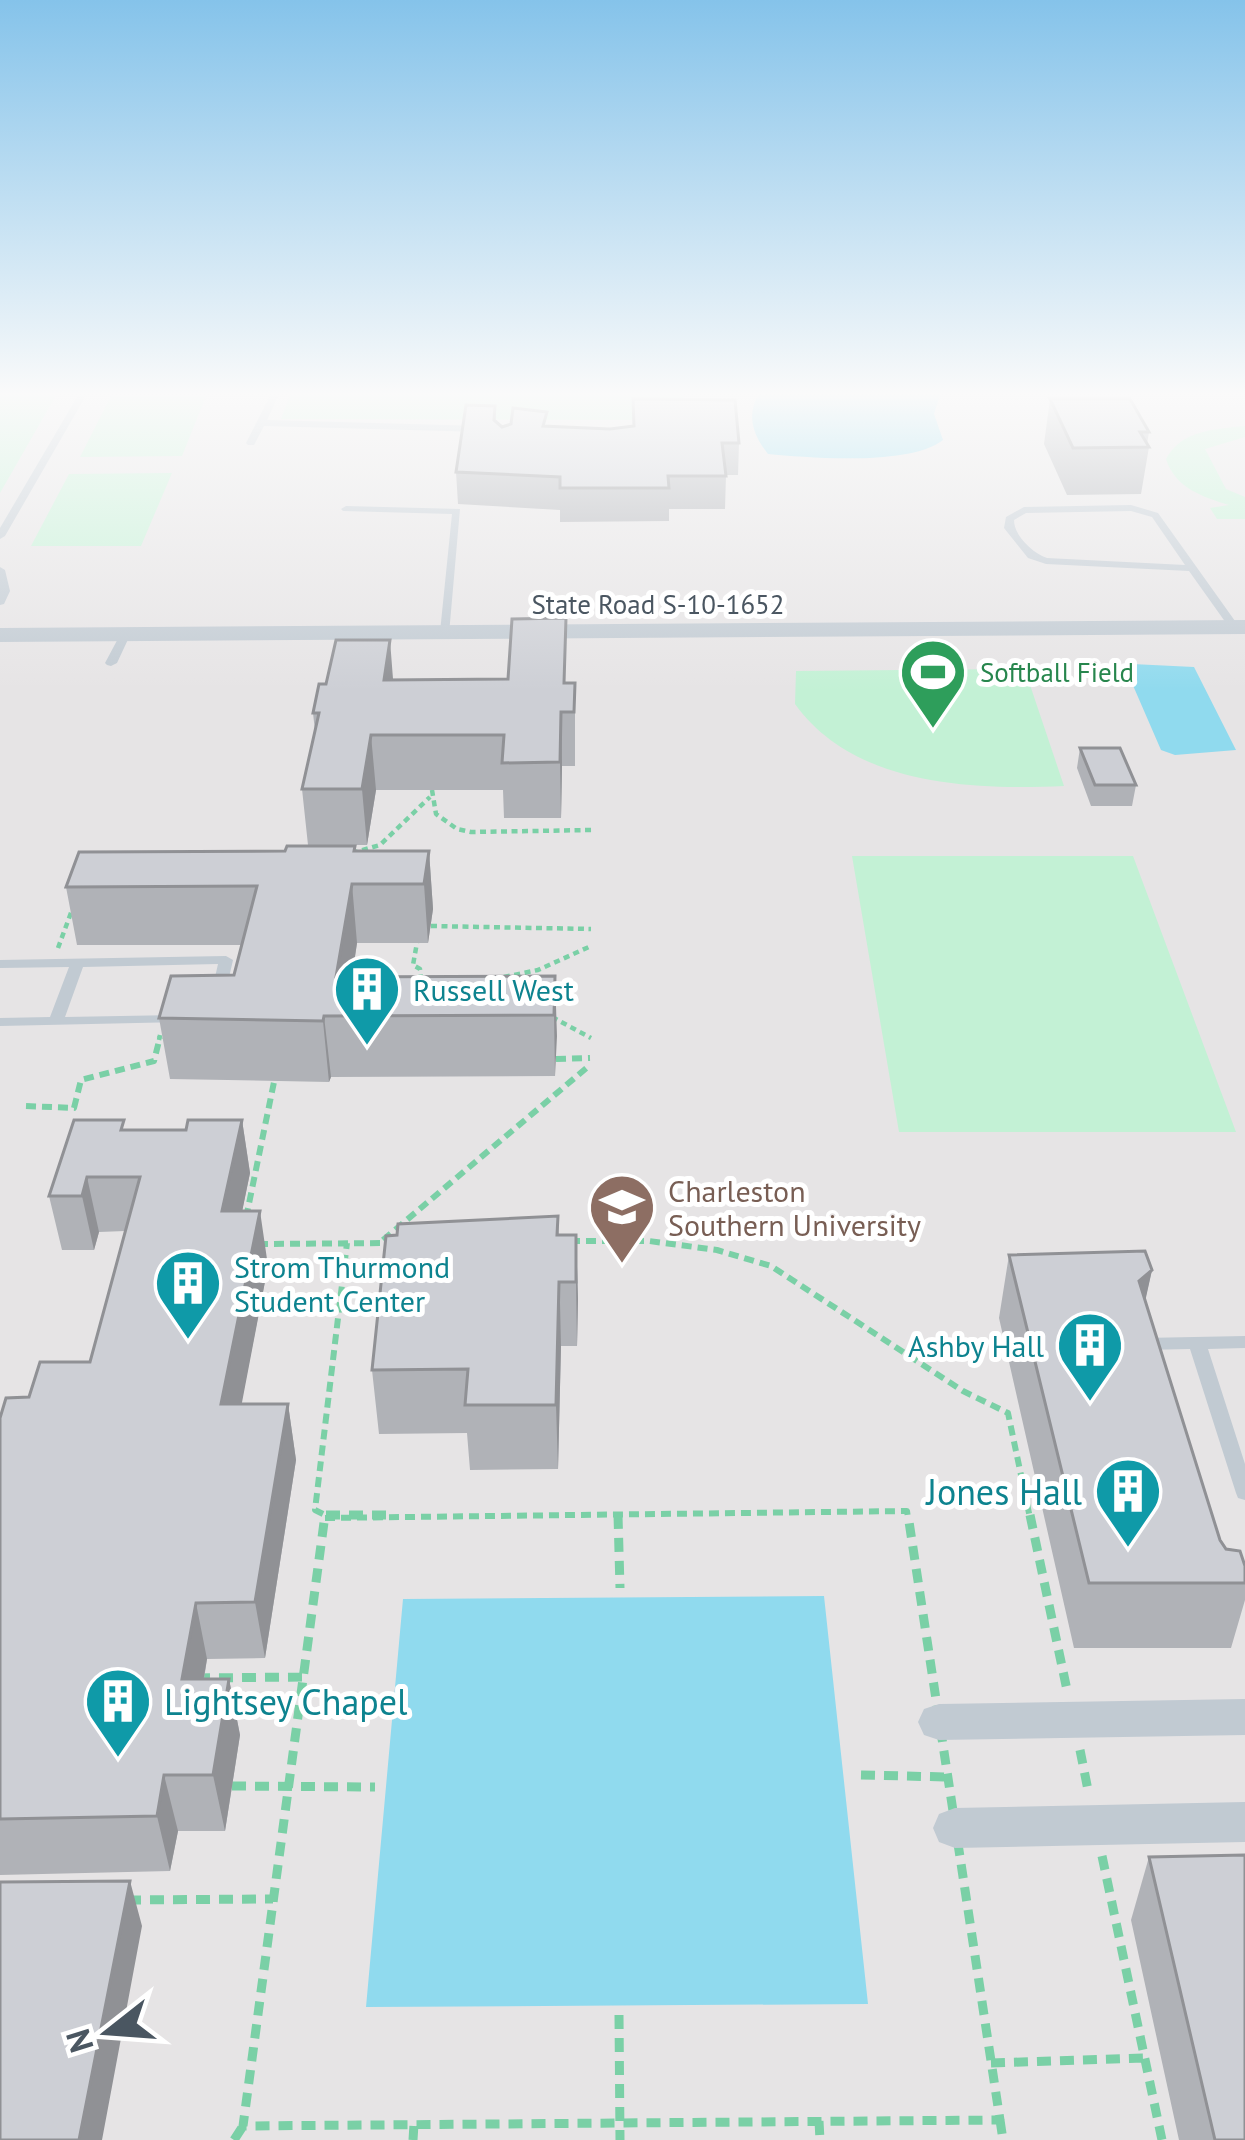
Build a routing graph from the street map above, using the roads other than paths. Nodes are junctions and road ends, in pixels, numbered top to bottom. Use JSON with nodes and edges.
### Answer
{"nodes":[{"id":1,"x":26,"y":492,"type":"edge"},
{"id":2,"x":346,"y":509,"type":"dead end"},
{"id":3,"x":0,"y":536,"type":"edge"},
{"id":4,"x":1192,"y":568,"type":"junction"},
{"id":5,"x":0,"y":570,"type":"edge"},
{"id":6,"x":0,"y":602,"type":"edge"},
{"id":7,"x":445,"y":632,"type":"junction"},
{"id":8,"x":126,"y":633,"type":"junction"},
{"id":9,"x":1242,"y":634,"type":"edge"},
{"id":10,"x":0,"y":635,"type":"edge"},
{"id":11,"x":111,"y":663,"type":"dead end"},
{"id":12,"x":77,"y":963,"type":"junction"},
{"id":13,"x":0,"y":964,"type":"edge"},
{"id":14,"x":0,"y":1022,"type":"edge"},
{"id":15,"x":56,"y":1022,"type":"junction"},
{"id":16,"x":1245,"y":1342,"type":"edge"},
{"id":17,"x":1197,"y":1343,"type":"junction"},
{"id":18,"x":1146,"y":1366,"type":"edge"},
{"id":19,"x":1245,"y":1493,"type":"edge"},
{"id":20,"x":1245,"y":1717,"type":"edge"},
{"id":21,"x":939,"y":1722,"type":"road end"},
{"id":22,"x":1245,"y":1822,"type":"edge"},
{"id":23,"x":956,"y":1828,"type":"road end"}],
"edges":[{"from":1,"to":3,"type":"lane"},
{"from":2,"to":7,"type":"lane"},
{"from":4,"to":4,"type":"lane"},
{"from":4,"to":9,"type":"lane"},
{"from":5,"to":6,"type":"lane"},
{"from":7,"to":8,"type":"street","name":"State Road S-10-1652"},
{"from":7,"to":9,"type":"street","name":"State Road S-10-1652"},
{"from":8,"to":10,"type":"street","name":"State Road S-10-1652"},
{"from":8,"to":11,"type":"lane"},
{"from":12,"to":13,"type":"lane"},
{"from":12,"to":15,"type":"lane"},
{"from":12,"to":15,"type":"lane"},
{"from":14,"to":15,"type":"lane"},
{"from":16,"to":17,"type":"lane"},
{"from":17,"to":18,"type":"lane"},
{"from":17,"to":19,"type":"lane"},
{"from":20,"to":21,"type":"street"},
{"from":22,"to":23,"type":"street"}]}
